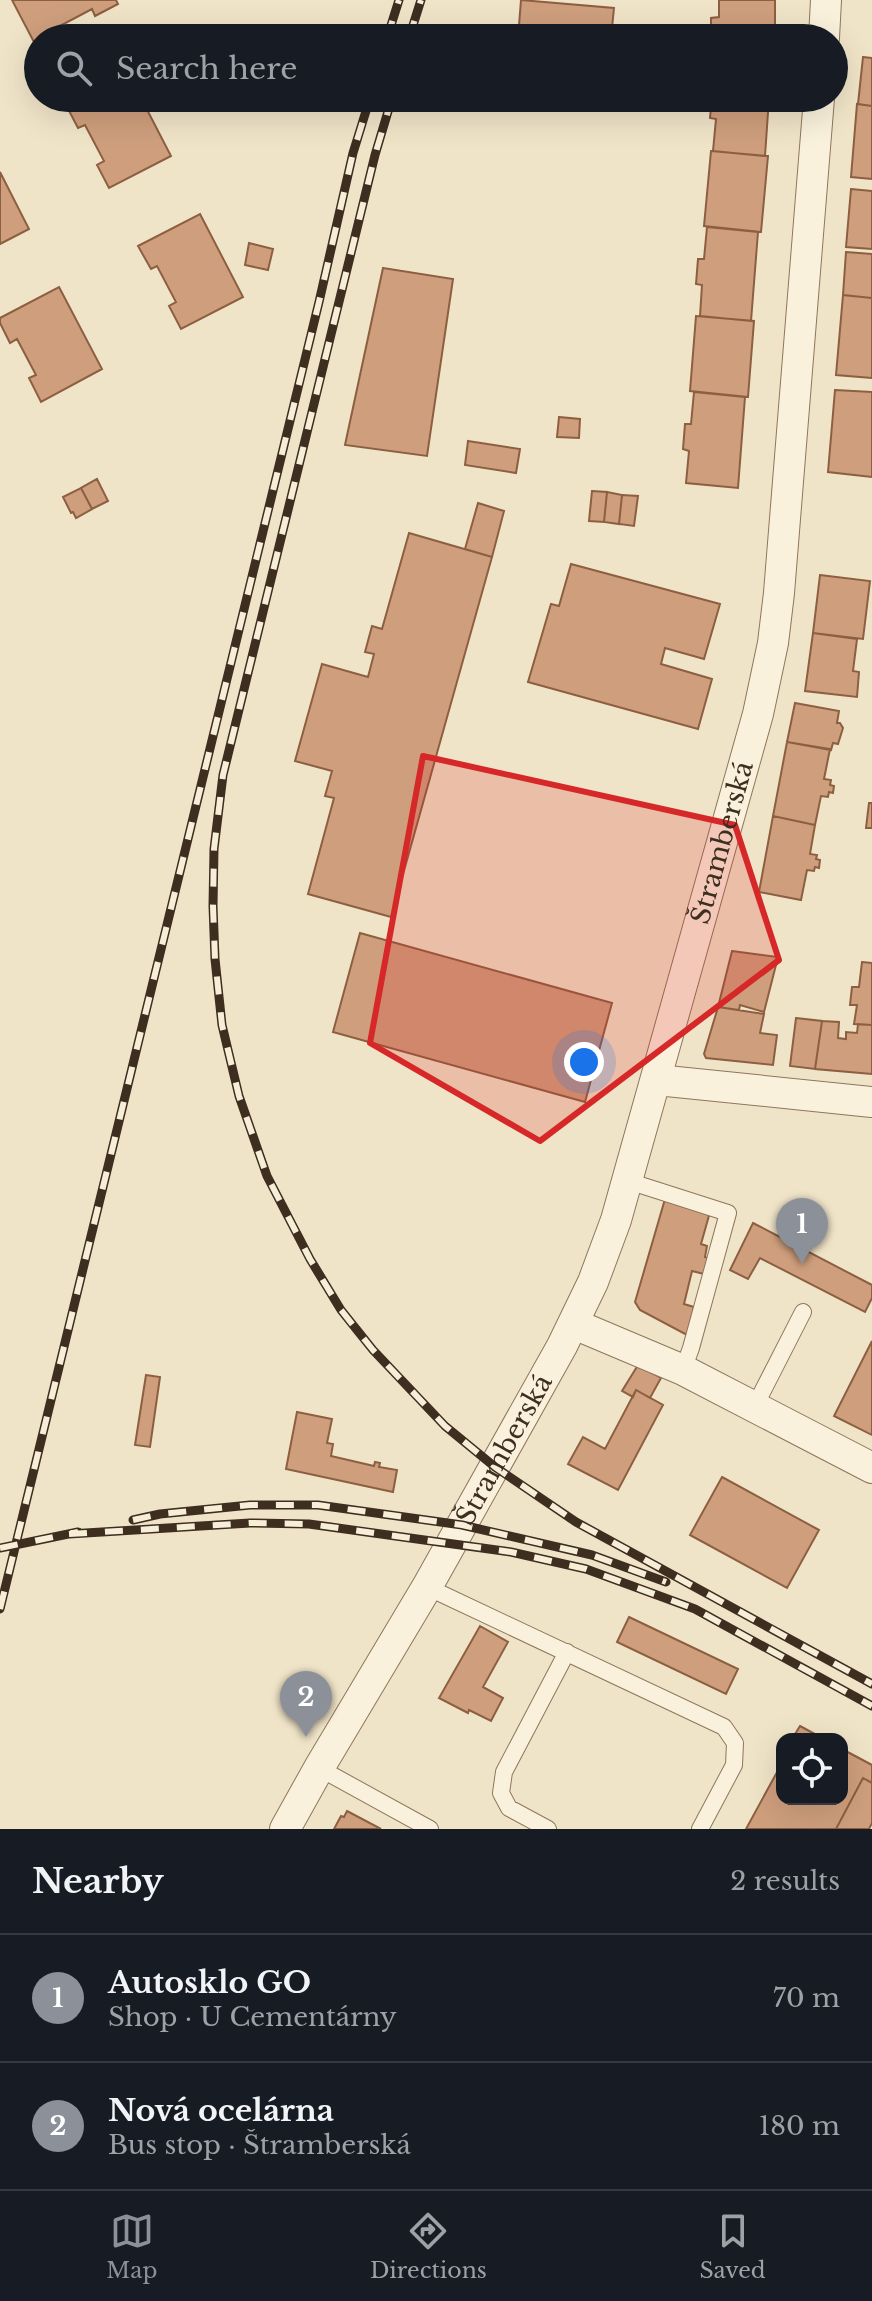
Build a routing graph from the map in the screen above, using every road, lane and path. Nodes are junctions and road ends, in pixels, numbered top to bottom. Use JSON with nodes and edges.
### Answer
{"nodes":[{"id":1,"x":826,"y":0,"type":"edge"},
{"id":2,"x":825,"y":24,"type":"edge"},
{"id":3,"x":818,"y":112,"type":"edge"},
{"id":4,"x":657,"y":1080,"type":"junction"},
{"id":5,"x":872,"y":1102,"type":"edge"},
{"id":6,"x":628,"y":1181,"type":"junction"},
{"id":7,"x":803,"y":1312,"type":"dead end"},
{"id":8,"x":574,"y":1324,"type":"junction"},
{"id":9,"x":683,"y":1370,"type":"junction"},
{"id":10,"x":755,"y":1406,"type":"junction"},
{"id":11,"x":872,"y":1468,"type":"edge"},
{"id":12,"x":427,"y":1587,"type":"junction"},
{"id":13,"x":567,"y":1652,"type":"junction"},
{"id":14,"x":319,"y":1768,"type":"junction"},
{"id":15,"x":285,"y":1829,"type":"edge"},
{"id":16,"x":430,"y":1829,"type":"edge"},
{"id":17,"x":548,"y":1829,"type":"edge"},
{"id":18,"x":700,"y":1829,"type":"edge"}],
"edges":[{"from":1,"to":2,"type":"street"},
{"from":3,"to":4,"type":"street","name":"Štramberská"},
{"from":4,"to":5,"type":"street"},
{"from":4,"to":6,"type":"street","name":"Štramberská"},
{"from":6,"to":8,"type":"street","name":"Štramberská"},
{"from":6,"to":9,"type":"lane"},
{"from":7,"to":10,"type":"lane"},
{"from":8,"to":9,"type":"street"},
{"from":8,"to":12,"type":"street","name":"Štramberská"},
{"from":9,"to":10,"type":"street"},
{"from":10,"to":11,"type":"street"},
{"from":12,"to":13,"type":"lane"},
{"from":12,"to":14,"type":"street","name":"Štramberská"},
{"from":13,"to":17,"type":"lane"},
{"from":13,"to":18,"type":"lane"},
{"from":14,"to":15,"type":"street","name":"Štramberská"},
{"from":14,"to":16,"type":"lane"}]}
